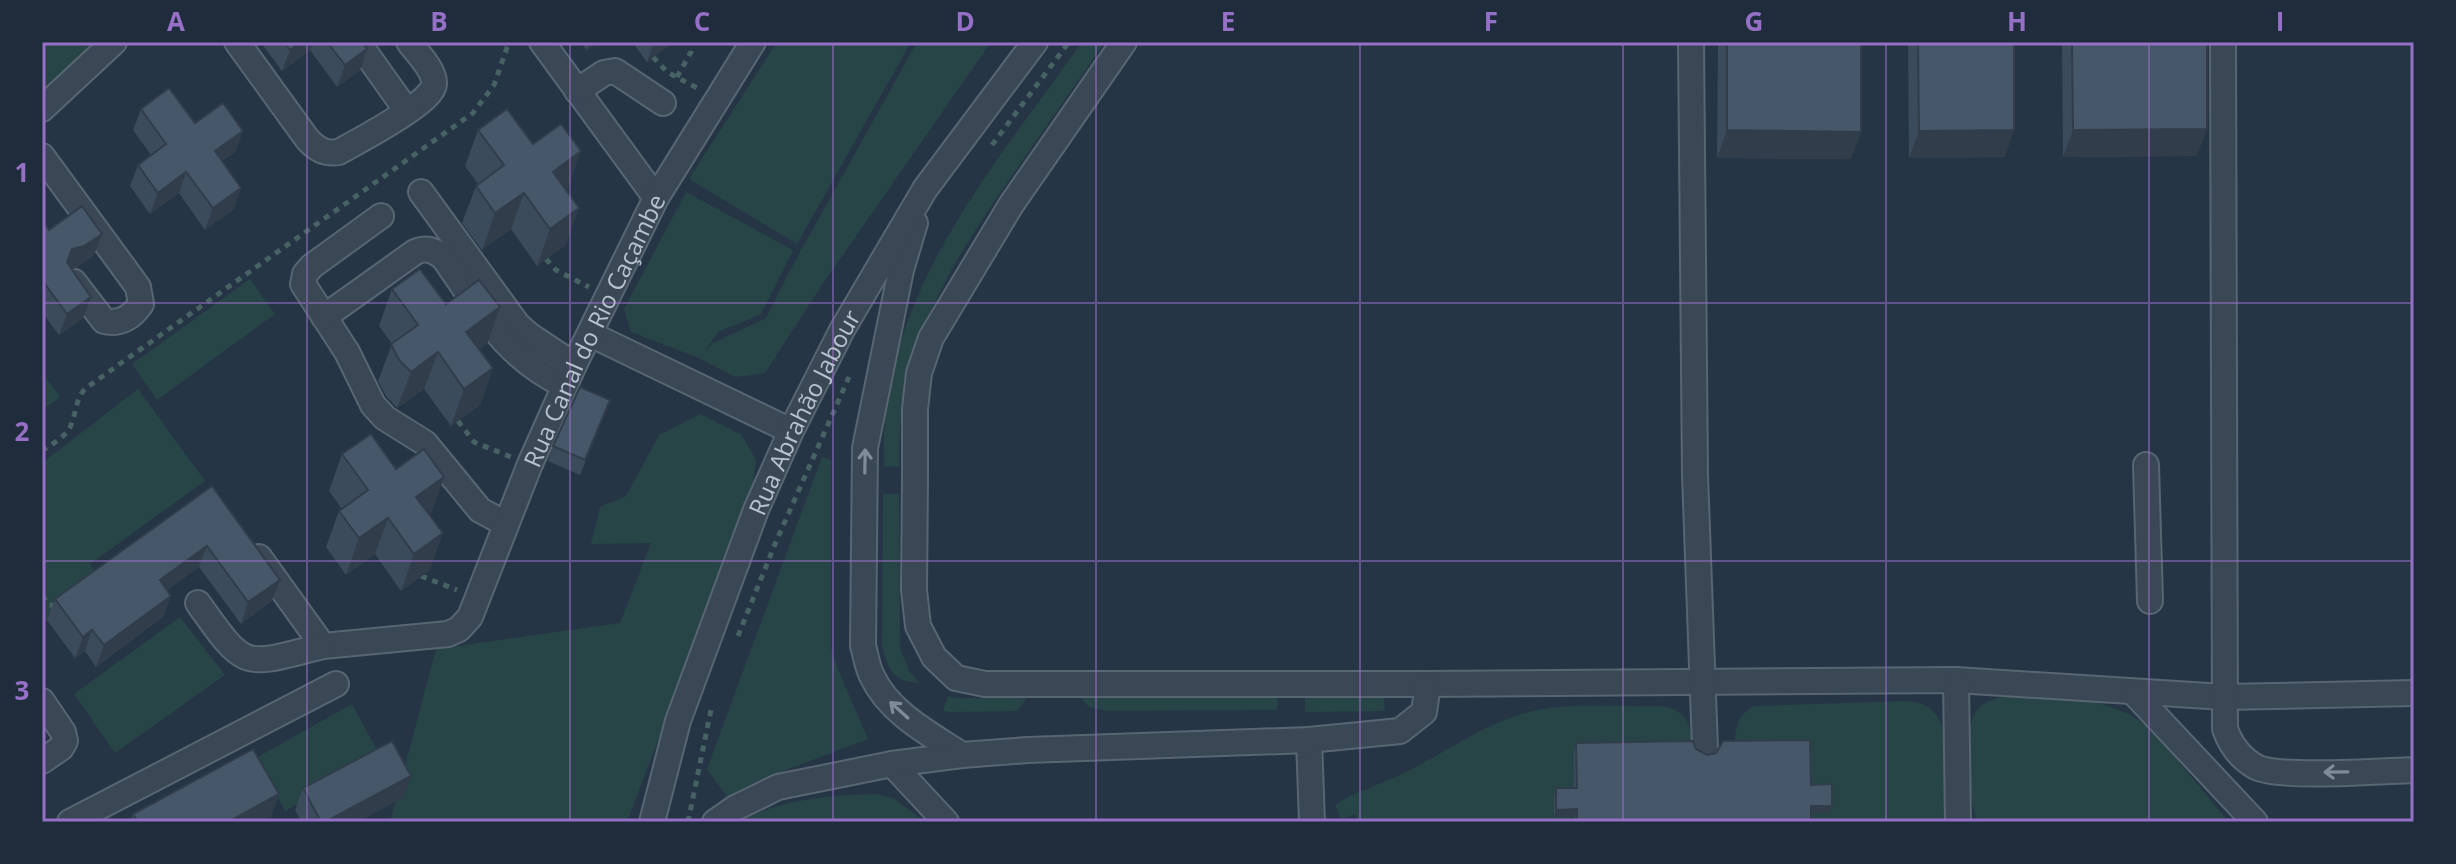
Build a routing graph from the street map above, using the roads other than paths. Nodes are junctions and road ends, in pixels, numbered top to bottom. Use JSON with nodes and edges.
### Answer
{"nodes":[{"id":1,"x":114,"y":42,"type":"edge"},
{"id":2,"x":237,"y":42,"type":"edge"},
{"id":3,"x":409,"y":42,"type":"edge"},
{"id":4,"x":542,"y":42,"type":"edge"},
{"id":5,"x":753,"y":42,"type":"edge"},
{"id":6,"x":1035,"y":42,"type":"edge"},
{"id":7,"x":1124,"y":42,"type":"edge"},
{"id":8,"x":1691,"y":42,"type":"edge"},
{"id":9,"x":2223,"y":42,"type":"edge"},
{"id":10,"x":360,"y":45,"type":"edge"},
{"id":11,"x":577,"y":91,"type":"junction"},
{"id":12,"x":663,"y":103,"type":"road end"},
{"id":13,"x":42,"y":109,"type":"edge"},
{"id":14,"x":407,"y":111,"type":"junction"},
{"id":15,"x":42,"y":156,"type":"edge"},
{"id":16,"x":925,"y":189,"type":"junction"},
{"id":17,"x":421,"y":192,"type":"dead end"},
{"id":18,"x":656,"y":198,"type":"junction"},
{"id":19,"x":381,"y":216,"type":"dead end"},
{"id":20,"x":74,"y":282,"type":"edge"},
{"id":21,"x":324,"y":317,"type":"junction"},
{"id":22,"x":590,"y":334,"type":"junction"},
{"id":23,"x":569,"y":375,"type":"junction"},
{"id":24,"x":791,"y":431,"type":"junction"},
{"id":25,"x":2146,"y":465,"type":"dead end"},
{"id":26,"x":506,"y":524,"type":"junction"},
{"id":27,"x":242,"y":533,"type":"edge"},
{"id":28,"x":2150,"y":601,"type":"dead end"},
{"id":29,"x":198,"y":603,"type":"dead end"},
{"id":30,"x":323,"y":646,"type":"junction"},
{"id":31,"x":1956,"y":680,"type":"junction"},
{"id":32,"x":1703,"y":682,"type":"junction"},
{"id":33,"x":336,"y":684,"type":"dead end"},
{"id":34,"x":1428,"y":684,"type":"junction"},
{"id":35,"x":2133,"y":692,"type":"junction"},
{"id":36,"x":2414,"y":693,"type":"edge"},
{"id":37,"x":2224,"y":697,"type":"junction"},
{"id":38,"x":42,"y":701,"type":"edge"},
{"id":39,"x":1309,"y":740,"type":"junction"},
{"id":40,"x":1705,"y":748,"type":"dead end"},
{"id":41,"x":962,"y":755,"type":"junction"},
{"id":42,"x":42,"y":761,"type":"edge"},
{"id":43,"x":892,"y":764,"type":"junction"},
{"id":44,"x":2414,"y":770,"type":"edge"},
{"id":45,"x":70,"y":822,"type":"edge"},
{"id":46,"x":652,"y":822,"type":"edge"},
{"id":47,"x":715,"y":822,"type":"edge"},
{"id":48,"x":946,"y":822,"type":"edge"},
{"id":49,"x":1312,"y":822,"type":"edge"},
{"id":50,"x":1958,"y":822,"type":"edge"},
{"id":51,"x":2255,"y":822,"type":"edge"}],
"edges":[{"from":1,"to":13,"type":"street"},
{"from":2,"to":14,"type":"street"},
{"from":3,"to":14,"type":"street"},
{"from":4,"to":11,"type":"street"},
{"from":5,"to":18,"type":"street","name":"Rua Canal do Rio Caçambe"},
{"from":6,"to":16,"type":"street","name":"Rua Abrahão Jabour"},
{"from":7,"to":34,"type":"street"},
{"from":8,"to":32,"type":"street"},
{"from":9,"to":37,"type":"street"},
{"from":10,"to":14,"type":"street"},
{"from":11,"to":12,"type":"street"},
{"from":11,"to":18,"type":"street"},
{"from":15,"to":20,"type":"street"},
{"from":16,"to":24,"type":"street","name":"Rua Abrahão Jabour"},
{"from":41,"to":16,"type":"street","one_way":true},
{"from":17,"to":23,"type":"street"},
{"from":18,"to":22,"type":"street","name":"Rua Canal do Rio Caçambe"},
{"from":19,"to":21,"type":"street"},
{"from":21,"to":23,"type":"street"},
{"from":21,"to":26,"type":"street"},
{"from":22,"to":23,"type":"street","name":"Rua Canal do Rio Caçambe"},
{"from":22,"to":24,"type":"street"},
{"from":23,"to":26,"type":"street","name":"Rua Canal do Rio Caçambe"},
{"from":24,"to":46,"type":"street","name":"Rua Abrahão Jabour"},
{"from":25,"to":28,"type":"street"},
{"from":26,"to":30,"type":"street","name":"Rua Canal do Rio Caçambe"},
{"from":27,"to":30,"type":"street"},
{"from":29,"to":30,"type":"street"},
{"from":31,"to":32,"type":"street"},
{"from":31,"to":35,"type":"street"},
{"from":31,"to":50,"type":"street"},
{"from":32,"to":34,"type":"street"},
{"from":32,"to":40,"type":"street"},
{"from":33,"to":45,"type":"street"},
{"from":34,"to":39,"type":"street"},
{"from":35,"to":37,"type":"street"},
{"from":35,"to":51,"type":"street"},
{"from":36,"to":37,"type":"street"},
{"from":44,"to":37,"type":"street","one_way":true},
{"from":38,"to":42,"type":"street"},
{"from":39,"to":41,"type":"street"},
{"from":39,"to":49,"type":"street"},
{"from":41,"to":43,"type":"street"},
{"from":43,"to":47,"type":"street"},
{"from":43,"to":48,"type":"street"}]}
